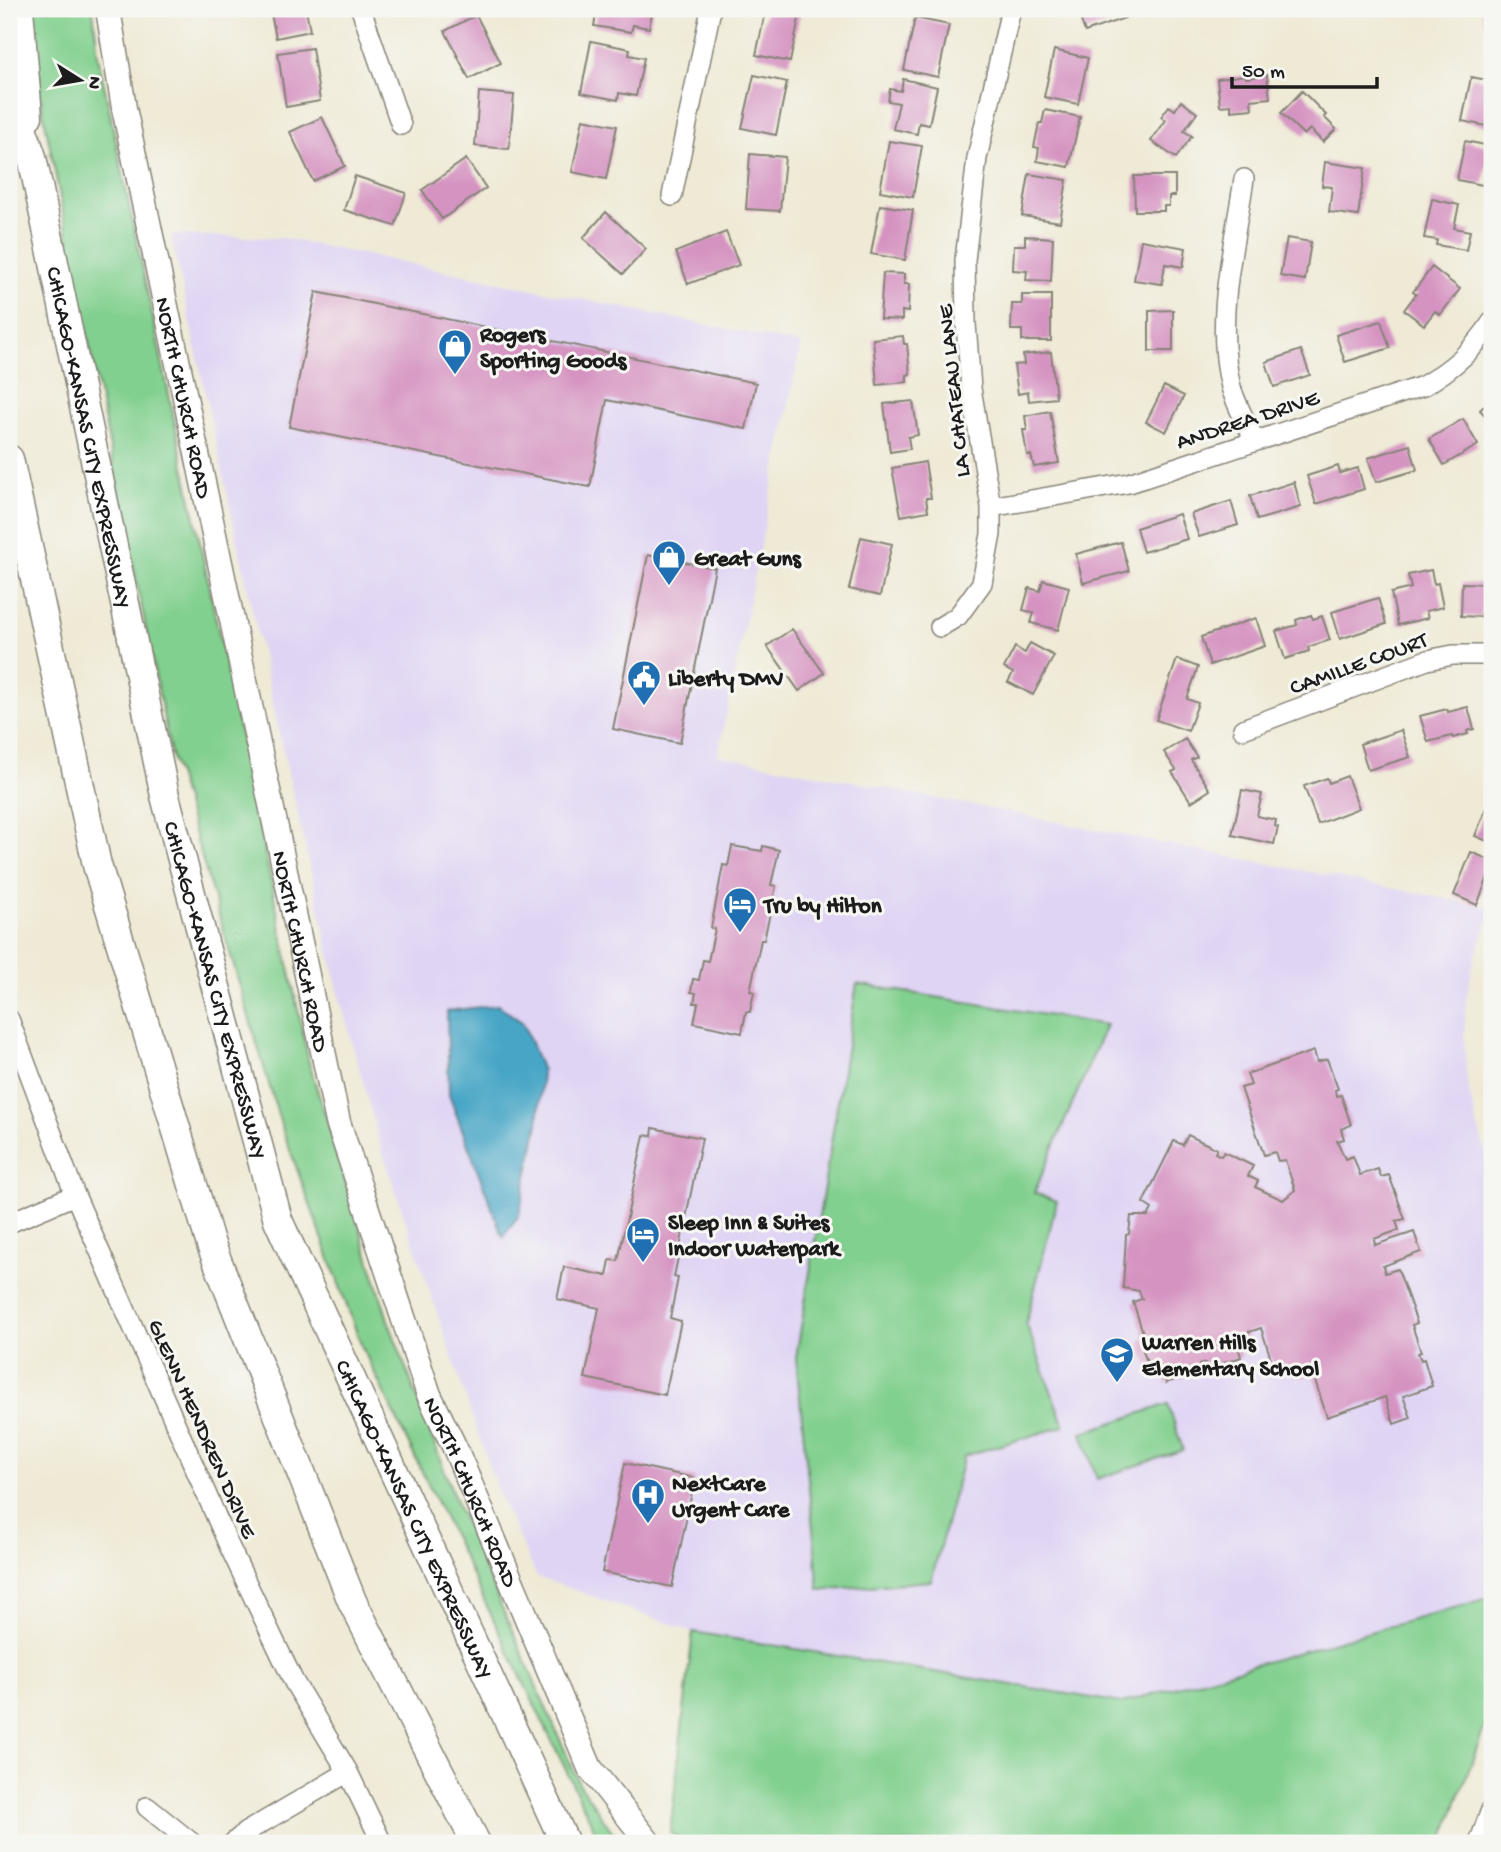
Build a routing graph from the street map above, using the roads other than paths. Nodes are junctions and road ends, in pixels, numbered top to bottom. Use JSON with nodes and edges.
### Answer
{"nodes":[{"id":1,"x":19,"y":9,"type":"edge"},
{"id":2,"x":108,"y":9,"type":"edge"},
{"id":3,"x":361,"y":9,"type":"edge"},
{"id":4,"x":711,"y":9,"type":"edge"},
{"id":5,"x":1011,"y":9,"type":"edge"},
{"id":6,"x":9,"y":90,"type":"edge"},
{"id":7,"x":401,"y":125,"type":"dead end"},
{"id":8,"x":32,"y":157,"type":"junction"},
{"id":9,"x":1244,"y":179,"type":"dead end"},
{"id":10,"x":672,"y":196,"type":"dead end"},
{"id":11,"x":1492,"y":322,"type":"edge"},
{"id":12,"x":1255,"y":441,"type":"junction"},
{"id":13,"x":9,"y":459,"type":"edge"},
{"id":14,"x":990,"y":507,"type":"junction"},
{"id":15,"x":940,"y":627,"type":"dead end"},
{"id":16,"x":1492,"y":654,"type":"edge"},
{"id":17,"x":1243,"y":729,"type":"dead end"},
{"id":18,"x":9,"y":1019,"type":"edge"},
{"id":19,"x":75,"y":1195,"type":"junction"},
{"id":20,"x":9,"y":1223,"type":"edge"},
{"id":21,"x":348,"y":1772,"type":"junction"},
{"id":22,"x":147,"y":1807,"type":"dead end"},
{"id":23,"x":1492,"y":1807,"type":"edge"},
{"id":24,"x":192,"y":1843,"type":"edge"},
{"id":25,"x":233,"y":1843,"type":"edge"},
{"id":26,"x":382,"y":1843,"type":"edge"},
{"id":27,"x":476,"y":1843,"type":"edge"},
{"id":28,"x":565,"y":1843,"type":"edge"},
{"id":29,"x":649,"y":1843,"type":"edge"},
{"id":30,"x":1479,"y":1843,"type":"edge"}],
"edges":[{"from":1,"to":8,"type":"highway"},
{"from":2,"to":29,"type":"main road","name":"NORTH CHURCH ROAD"},
{"from":3,"to":7,"type":"street"},
{"from":4,"to":10,"type":"street"},
{"from":5,"to":14,"type":"street","name":"LA CHATEAU LANE"},
{"from":6,"to":8,"type":"highway","name":"CHICAGO-KANSAS CITY EXPRESSWAY"},
{"from":8,"to":28,"type":"highway","name":"CHICAGO-KANSAS CITY EXPRESSWAY"},
{"from":9,"to":12,"type":"street"},
{"from":11,"to":12,"type":"street","name":"ANDREA DRIVE"},
{"from":12,"to":14,"type":"street","name":"ANDREA DRIVE"},
{"from":13,"to":27,"type":"highway"},
{"from":14,"to":15,"type":"street","name":"LA CHATEAU LANE"},
{"from":16,"to":17,"type":"street","name":"CAMILLE COURT"},
{"from":18,"to":19,"type":"street","name":"GLENN HENDREN DRIVE"},
{"from":19,"to":20,"type":"street"},
{"from":19,"to":21,"type":"street","name":"GLENN HENDREN DRIVE"},
{"from":21,"to":25,"type":"street"},
{"from":21,"to":26,"type":"street","name":"GLENN HENDREN DRIVE"},
{"from":22,"to":24,"type":"street"},
{"from":23,"to":30,"type":"street"}]}
